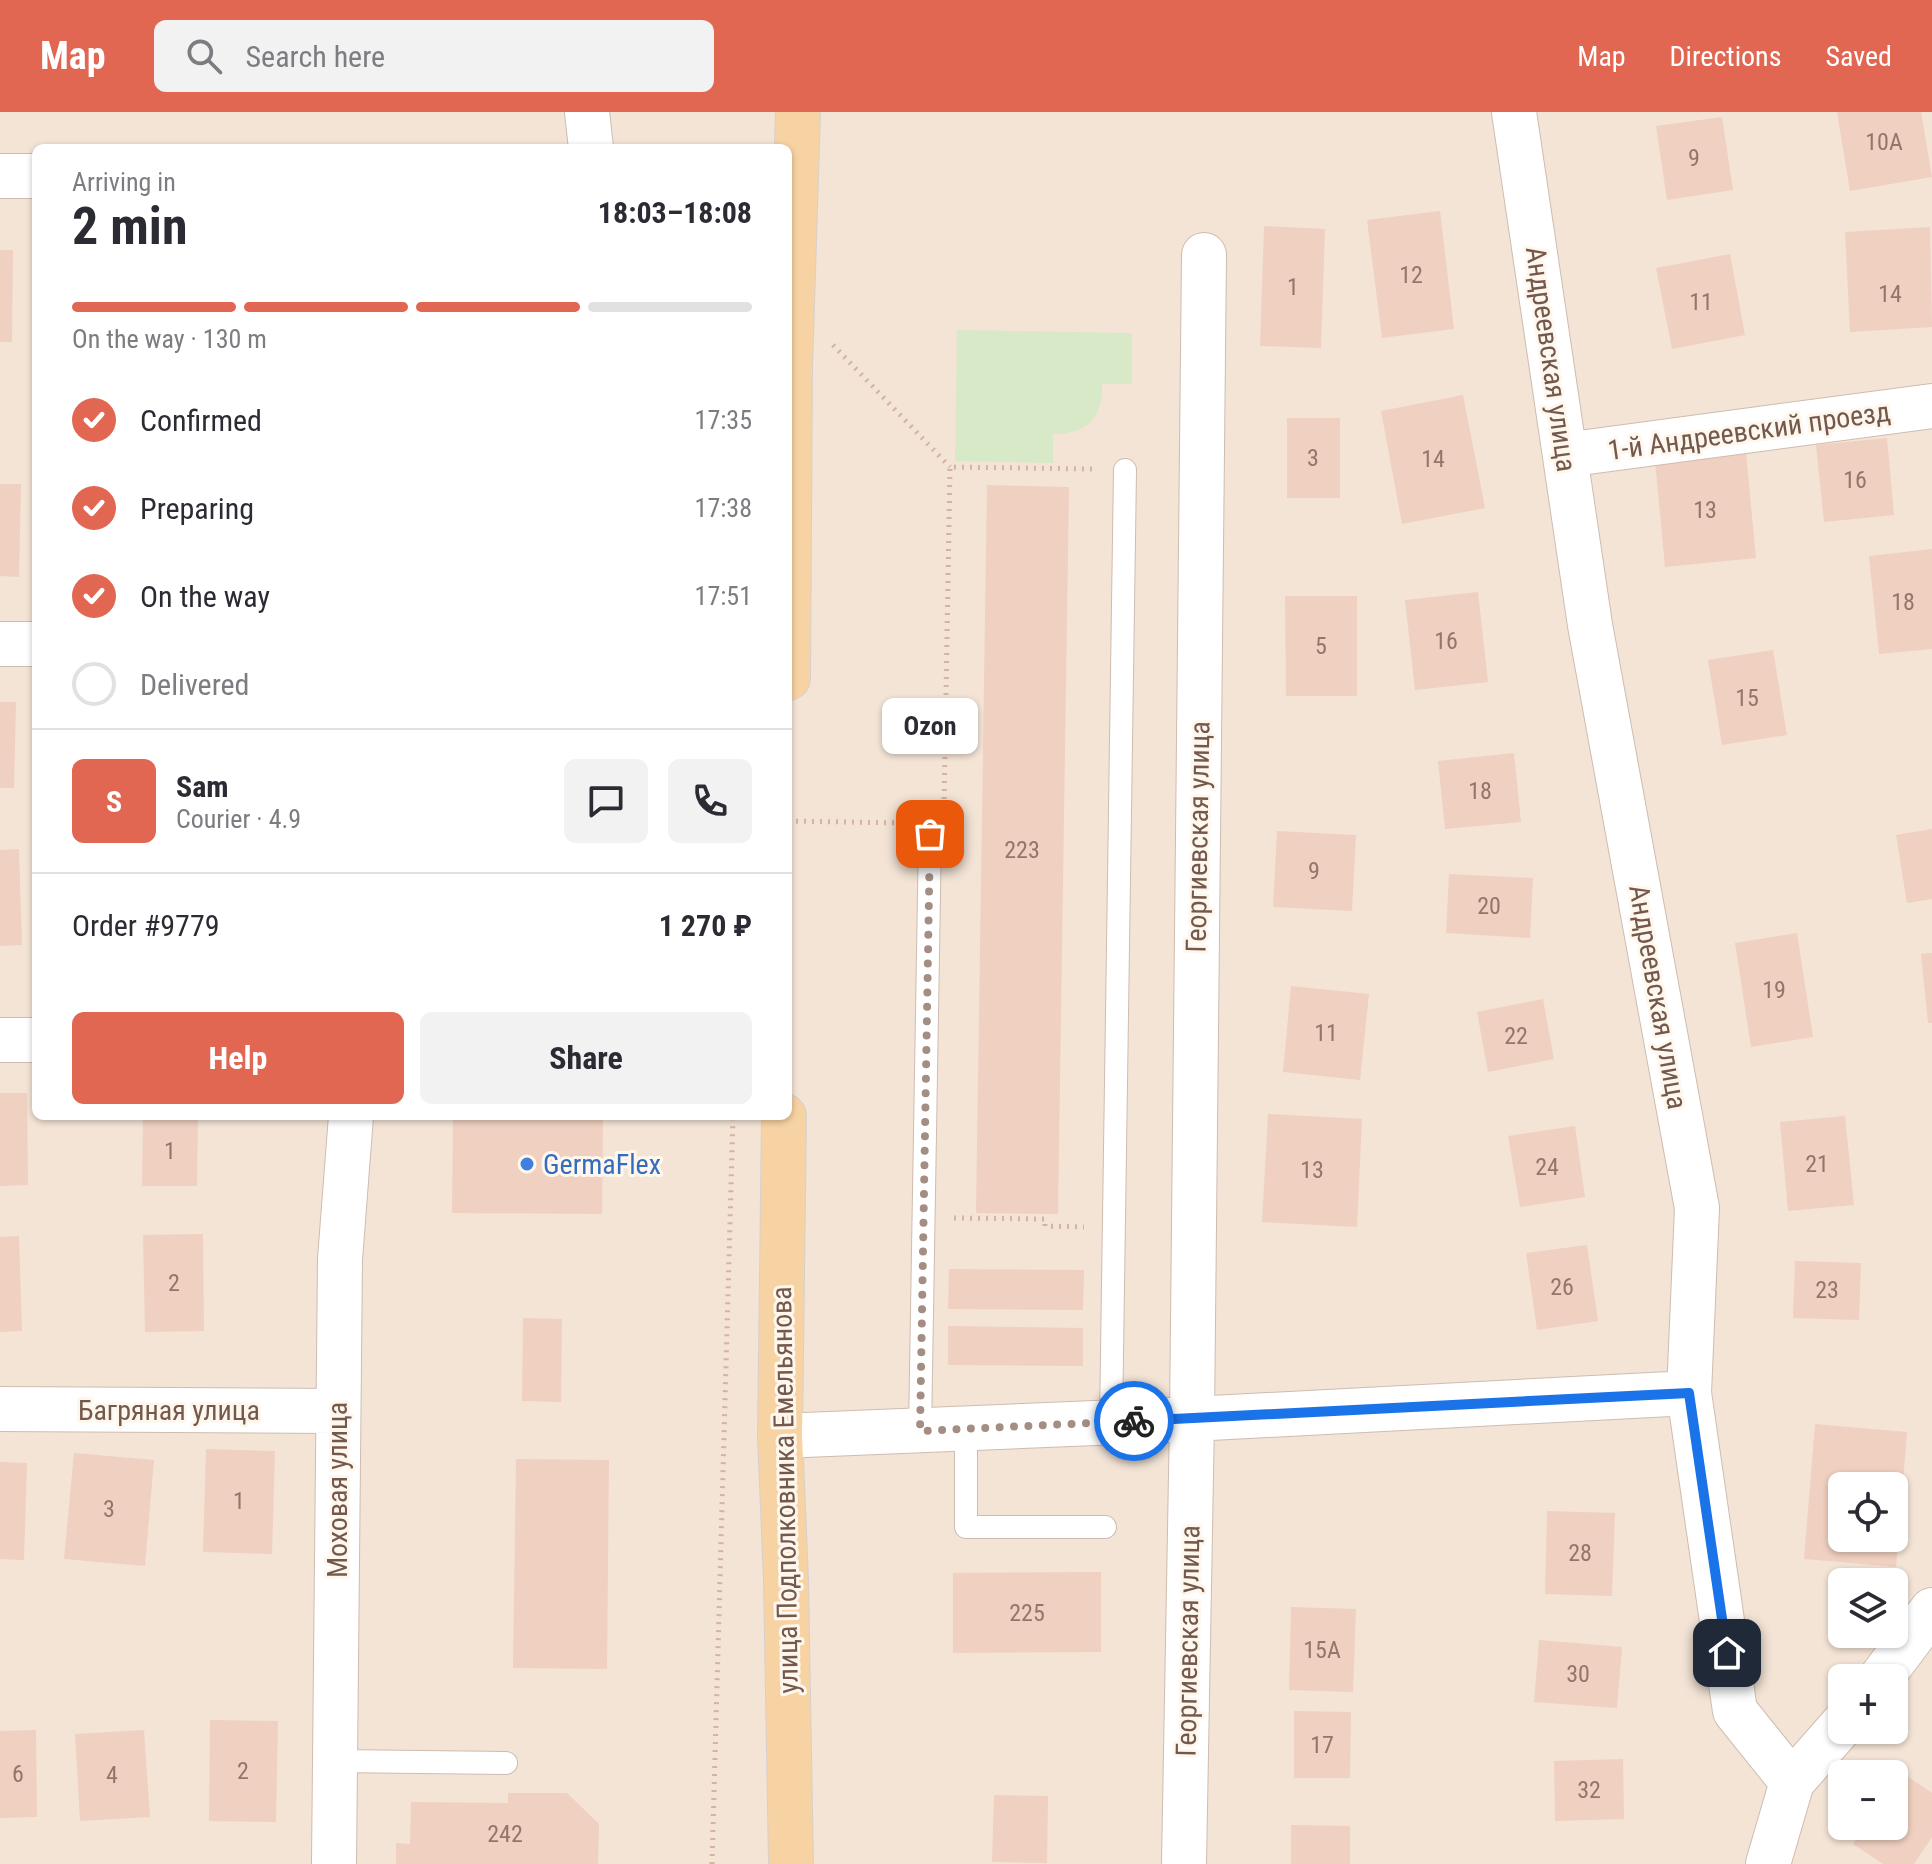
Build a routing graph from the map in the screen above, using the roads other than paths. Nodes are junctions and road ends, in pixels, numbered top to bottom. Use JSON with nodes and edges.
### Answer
{"nodes":[{"id":1,"x":587,"y":112,"type":"edge"},
{"id":2,"x":798,"y":112,"type":"edge"},
{"id":3,"x":1514,"y":112,"type":"edge"},
{"id":4,"x":591,"y":144,"type":"edge"},
{"id":5,"x":0,"y":176,"type":"edge"},
{"id":6,"x":32,"y":176,"type":"edge"},
{"id":7,"x":792,"y":216,"type":"edge"},
{"id":8,"x":1204,"y":255,"type":"dead end"},
{"id":9,"x":1932,"y":406,"type":"edge"},
{"id":10,"x":1565,"y":455,"type":"junction"},
{"id":11,"x":1125,"y":470,"type":"road end"},
{"id":12,"x":0,"y":644,"type":"edge"},
{"id":13,"x":32,"y":644,"type":"edge"},
{"id":14,"x":930,"y":829,"type":"road end"},
{"id":15,"x":0,"y":1040,"type":"edge"},
{"id":16,"x":32,"y":1040,"type":"edge"},
{"id":17,"x":351,"y":1120,"type":"edge"},
{"id":18,"x":784,"y":1120,"type":"edge"},
{"id":19,"x":1689,"y":1393,"type":"junction"},
{"id":20,"x":0,"y":1409,"type":"edge"},
{"id":21,"x":338,"y":1411,"type":"junction"},
{"id":22,"x":1192,"y":1419,"type":"junction"},
{"id":23,"x":1111,"y":1422,"type":"junction"},
{"id":24,"x":966,"y":1428,"type":"junction"},
{"id":25,"x":920,"y":1431,"type":"junction"},
{"id":26,"x":780,"y":1436,"type":"junction"},
{"id":27,"x":1105,"y":1527,"type":"dead end"},
{"id":28,"x":1932,"y":1610,"type":"edge"},
{"id":29,"x":1892,"y":1664,"type":"edge"},
{"id":30,"x":1828,"y":1741,"type":"edge"},
{"id":31,"x":335,"y":1761,"type":"junction"},
{"id":32,"x":506,"y":1763,"type":"dead end"},
{"id":33,"x":1792,"y":1782,"type":"junction"},
{"id":34,"x":334,"y":1864,"type":"edge"},
{"id":35,"x":791,"y":1864,"type":"edge"},
{"id":36,"x":1184,"y":1864,"type":"edge"},
{"id":37,"x":1768,"y":1864,"type":"edge"}],
"edges":[{"from":1,"to":4,"type":"street"},
{"from":2,"to":7,"type":"main road"},
{"from":3,"to":10,"type":"street","name":"Андреевская улица"},
{"from":5,"to":6,"type":"street"},
{"from":8,"to":22,"type":"street","name":"Георгиевская улица"},
{"from":9,"to":10,"type":"street","name":"1-й Андреевский проезд"},
{"from":10,"to":19,"type":"street","name":"Андреевская улица"},
{"from":11,"to":23,"type":"lane"},
{"from":12,"to":13,"type":"street"},
{"from":14,"to":25,"type":"lane"},
{"from":15,"to":16,"type":"street"},
{"from":17,"to":21,"type":"street","name":"Моховая улица"},
{"from":18,"to":26,"type":"main road","name":"улица Подполковника Емельянова"},
{"from":19,"to":22,"type":"street"},
{"from":19,"to":33,"type":"street","name":"Андреевская улица"},
{"from":20,"to":21,"type":"street","name":"Багряная улица"},
{"from":21,"to":31,"type":"street","name":"Моховая улица"},
{"from":22,"to":23,"type":"street"},
{"from":22,"to":36,"type":"street","name":"Георгиевская улица"},
{"from":23,"to":24,"type":"street"},
{"from":24,"to":25,"type":"street"},
{"from":24,"to":27,"type":"lane"},
{"from":25,"to":26,"type":"street"},
{"from":26,"to":35,"type":"main road","name":"улица Подполковника Емельянова"},
{"from":28,"to":29,"type":"street"},
{"from":30,"to":33,"type":"street"},
{"from":31,"to":32,"type":"lane"},
{"from":31,"to":34,"type":"street","name":"Моховая улица"},
{"from":33,"to":37,"type":"street"}]}
